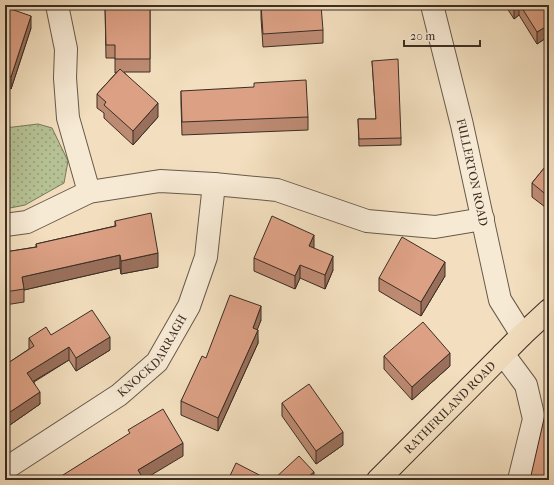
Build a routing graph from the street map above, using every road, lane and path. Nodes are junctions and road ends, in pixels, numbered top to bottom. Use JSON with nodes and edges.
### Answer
{"nodes":[{"id":1,"x":57,"y":5,"type":"edge"},
{"id":2,"x":432,"y":5,"type":"edge"},
{"id":3,"x":214,"y":184,"type":"junction"},
{"id":4,"x":89,"y":192,"type":"junction"},
{"id":5,"x":483,"y":219,"type":"junction"},
{"id":6,"x":5,"y":225,"type":"edge"},
{"id":7,"x":549,"y":310,"type":"edge"},
{"id":8,"x":522,"y":335,"type":"junction"},
{"id":9,"x":503,"y":354,"type":"junction"},
{"id":10,"x":5,"y":469,"type":"edge"},
{"id":11,"x":378,"y":480,"type":"edge"},
{"id":12,"x":519,"y":480,"type":"edge"}],
"edges":[{"from":1,"to":4,"type":"street"},
{"from":2,"to":5,"type":"street","name":"FULLERTON ROAD"},
{"from":3,"to":4,"type":"street"},
{"from":3,"to":5,"type":"street"},
{"from":3,"to":10,"type":"street","name":"KNOCKDARRAGH"},
{"from":4,"to":6,"type":"street"},
{"from":5,"to":8,"type":"street","name":"FULLERTON ROAD"},
{"from":7,"to":8,"type":"main road","name":"RATHFRILAND ROAD"},
{"from":8,"to":9,"type":"main road","name":"RATHFRILAND ROAD"},
{"from":9,"to":11,"type":"main road","name":"RATHFRILAND ROAD"},
{"from":9,"to":12,"type":"street"}]}
